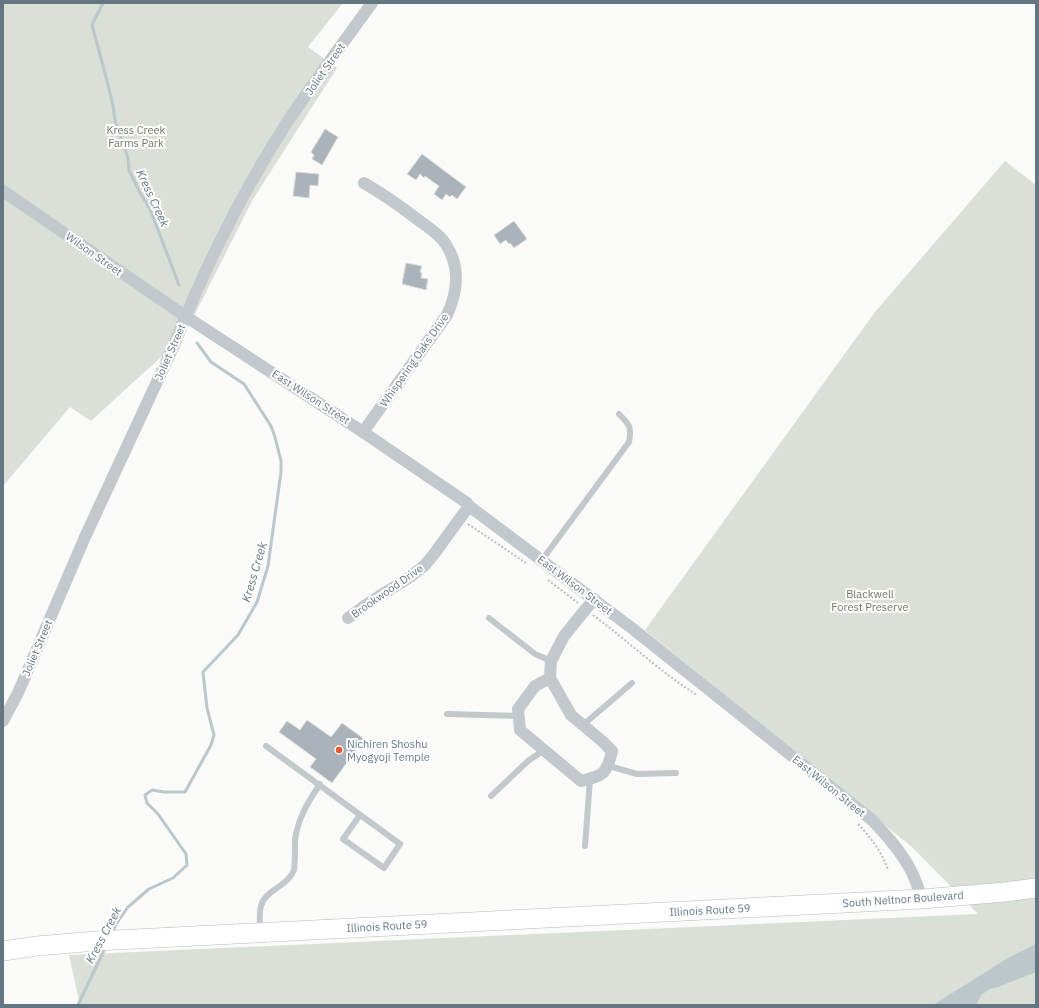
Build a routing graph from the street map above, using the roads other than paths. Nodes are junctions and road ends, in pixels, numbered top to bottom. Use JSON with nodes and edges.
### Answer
{"nodes":[{"id":1,"x":372,"y":3,"type":"edge"},
{"id":2,"x":364,"y":182,"type":"dead end"},
{"id":3,"x":3,"y":191,"type":"edge"},
{"id":4,"x":185,"y":316,"type":"junction"},
{"id":5,"x":619,"y":414,"type":"dead end"},
{"id":6,"x":363,"y":432,"type":"junction"},
{"id":7,"x":469,"y":506,"type":"junction"},
{"id":8,"x":542,"y":560,"type":"junction"},
{"id":9,"x":594,"y":599,"type":"junction"},
{"id":10,"x":348,"y":618,"type":"dead end"},
{"id":11,"x":489,"y":618,"type":"dead end"},
{"id":12,"x":552,"y":661,"type":"junction"},
{"id":13,"x":550,"y":678,"type":"junction"},
{"id":14,"x":632,"y":683,"type":"dead end"},
{"id":15,"x":447,"y":714,"type":"dead end"},
{"id":16,"x":518,"y":716,"type":"junction"},
{"id":17,"x":3,"y":721,"type":"edge"},
{"id":18,"x":583,"y":725,"type":"junction"},
{"id":19,"x":266,"y":746,"type":"dead end"},
{"id":20,"x":544,"y":750,"type":"junction"},
{"id":21,"x":609,"y":766,"type":"junction"},
{"id":22,"x":676,"y":773,"type":"dead end"},
{"id":23,"x":590,"y":779,"type":"junction"},
{"id":24,"x":320,"y":784,"type":"junction"},
{"id":25,"x":490,"y":796,"type":"dead end"},
{"id":26,"x":360,"y":815,"type":"junction"},
{"id":27,"x":585,"y":846,"type":"dead end"},
{"id":28,"x":1036,"y":888,"type":"edge"},
{"id":29,"x":922,"y":899,"type":"junction"},
{"id":30,"x":771,"y":907,"type":"joint"},
{"id":31,"x":260,"y":932,"type":"junction"},
{"id":32,"x":3,"y":951,"type":"edge"}],
"edges":[{"from":1,"to":4,"type":"street","name":"Joliet Street"},
{"from":2,"to":6,"type":"street","name":"Whispering Oaks Drive"},
{"from":3,"to":4,"type":"street","name":"Wilson Street"},
{"from":4,"to":6,"type":"street","name":"East Wilson Street"},
{"from":4,"to":17,"type":"street","name":"Joliet Street"},
{"from":5,"to":8,"type":"lane"},
{"from":6,"to":7,"type":"street","name":"East Wilson Street"},
{"from":7,"to":8,"type":"street","name":"East Wilson Street"},
{"from":7,"to":10,"type":"street","name":"Brookwood Drive"},
{"from":8,"to":9,"type":"street","name":"East Wilson Street"},
{"from":9,"to":12,"type":"street"},
{"from":9,"to":29,"type":"street","name":"East Wilson Street"},
{"from":11,"to":12,"type":"lane"},
{"from":12,"to":13,"type":"street"},
{"from":13,"to":16,"type":"street"},
{"from":13,"to":18,"type":"street"},
{"from":14,"to":18,"type":"lane"},
{"from":15,"to":16,"type":"lane"},
{"from":16,"to":20,"type":"street"},
{"from":18,"to":21,"type":"street"},
{"from":19,"to":24,"type":"lane"},
{"from":20,"to":23,"type":"street"},
{"from":20,"to":25,"type":"lane"},
{"from":21,"to":22,"type":"lane"},
{"from":21,"to":23,"type":"street"},
{"from":23,"to":27,"type":"lane"},
{"from":24,"to":26,"type":"lane"},
{"from":24,"to":31,"type":"lane"},
{"from":26,"to":26,"type":"lane"},
{"from":28,"to":29,"type":"main road","name":"South Neltnor Boulevard"},
{"from":29,"to":30,"type":"main road","name":"South Neltnor Boulevard"},
{"from":30,"to":31,"type":"main road","name":"Illinois Route 59"},
{"from":31,"to":32,"type":"main road","name":"Illinois Route 59"}]}
